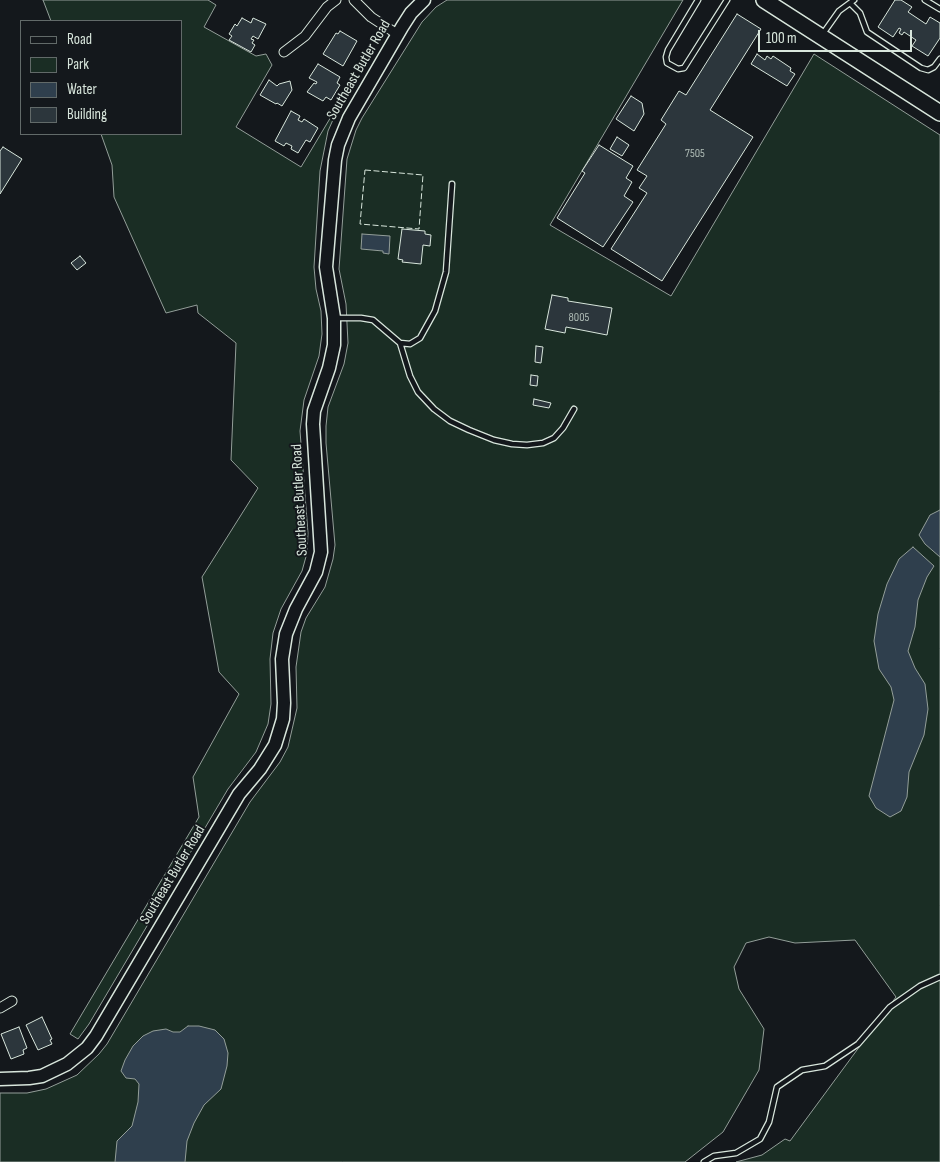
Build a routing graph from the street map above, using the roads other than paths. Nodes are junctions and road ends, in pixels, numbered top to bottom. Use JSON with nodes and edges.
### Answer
{"nodes":[{"id":1,"x":336,"y":0,"type":"edge"},
{"id":2,"x":354,"y":0,"type":"edge"},
{"id":3,"x":424,"y":0,"type":"edge"},
{"id":4,"x":698,"y":0,"type":"edge"},
{"id":5,"x":727,"y":0,"type":"edge"},
{"id":6,"x":764,"y":0,"type":"edge"},
{"id":7,"x":926,"y":0,"type":"edge"},
{"id":8,"x":852,"y":2,"type":"edge"},
{"id":9,"x":940,"y":9,"type":"edge"},
{"id":10,"x":398,"y":34,"type":"junction"},
{"id":11,"x":821,"y":36,"type":"junction"},
{"id":12,"x":284,"y":52,"type":"dead end"},
{"id":13,"x":940,"y":60,"type":"edge"},
{"id":14,"x":940,"y":113,"type":"edge"},
{"id":15,"x":452,"y":184,"type":"dead end"},
{"id":16,"x":334,"y":318,"type":"junction"},
{"id":17,"x":400,"y":343,"type":"junction"},
{"id":18,"x":574,"y":409,"type":"dead end"},
{"id":19,"x":940,"y":977,"type":"edge"},
{"id":20,"x":12,"y":1001,"type":"dead end"},
{"id":21,"x":0,"y":1008,"type":"edge"},
{"id":22,"x":0,"y":1079,"type":"edge"},
{"id":23,"x":704,"y":1162,"type":"edge"}],
"edges":[{"from":1,"to":12,"type":"street"},
{"from":2,"to":10,"type":"street"},
{"from":3,"to":10,"type":"main road","name":"Southeast Butler Road"},
{"from":4,"to":5,"type":"lane"},
{"from":6,"to":11,"type":"main road"},
{"from":7,"to":9,"type":"lane"},
{"from":8,"to":11,"type":"lane"},
{"from":8,"to":13,"type":"lane"},
{"from":10,"to":16,"type":"main road","name":"Southeast Butler Road"},
{"from":11,"to":14,"type":"main road"},
{"from":15,"to":17,"type":"lane"},
{"from":16,"to":17,"type":"lane"},
{"from":16,"to":22,"type":"main road","name":"Southeast Butler Road"},
{"from":17,"to":18,"type":"lane"},
{"from":19,"to":23,"type":"lane"},
{"from":20,"to":21,"type":"street"}]}
